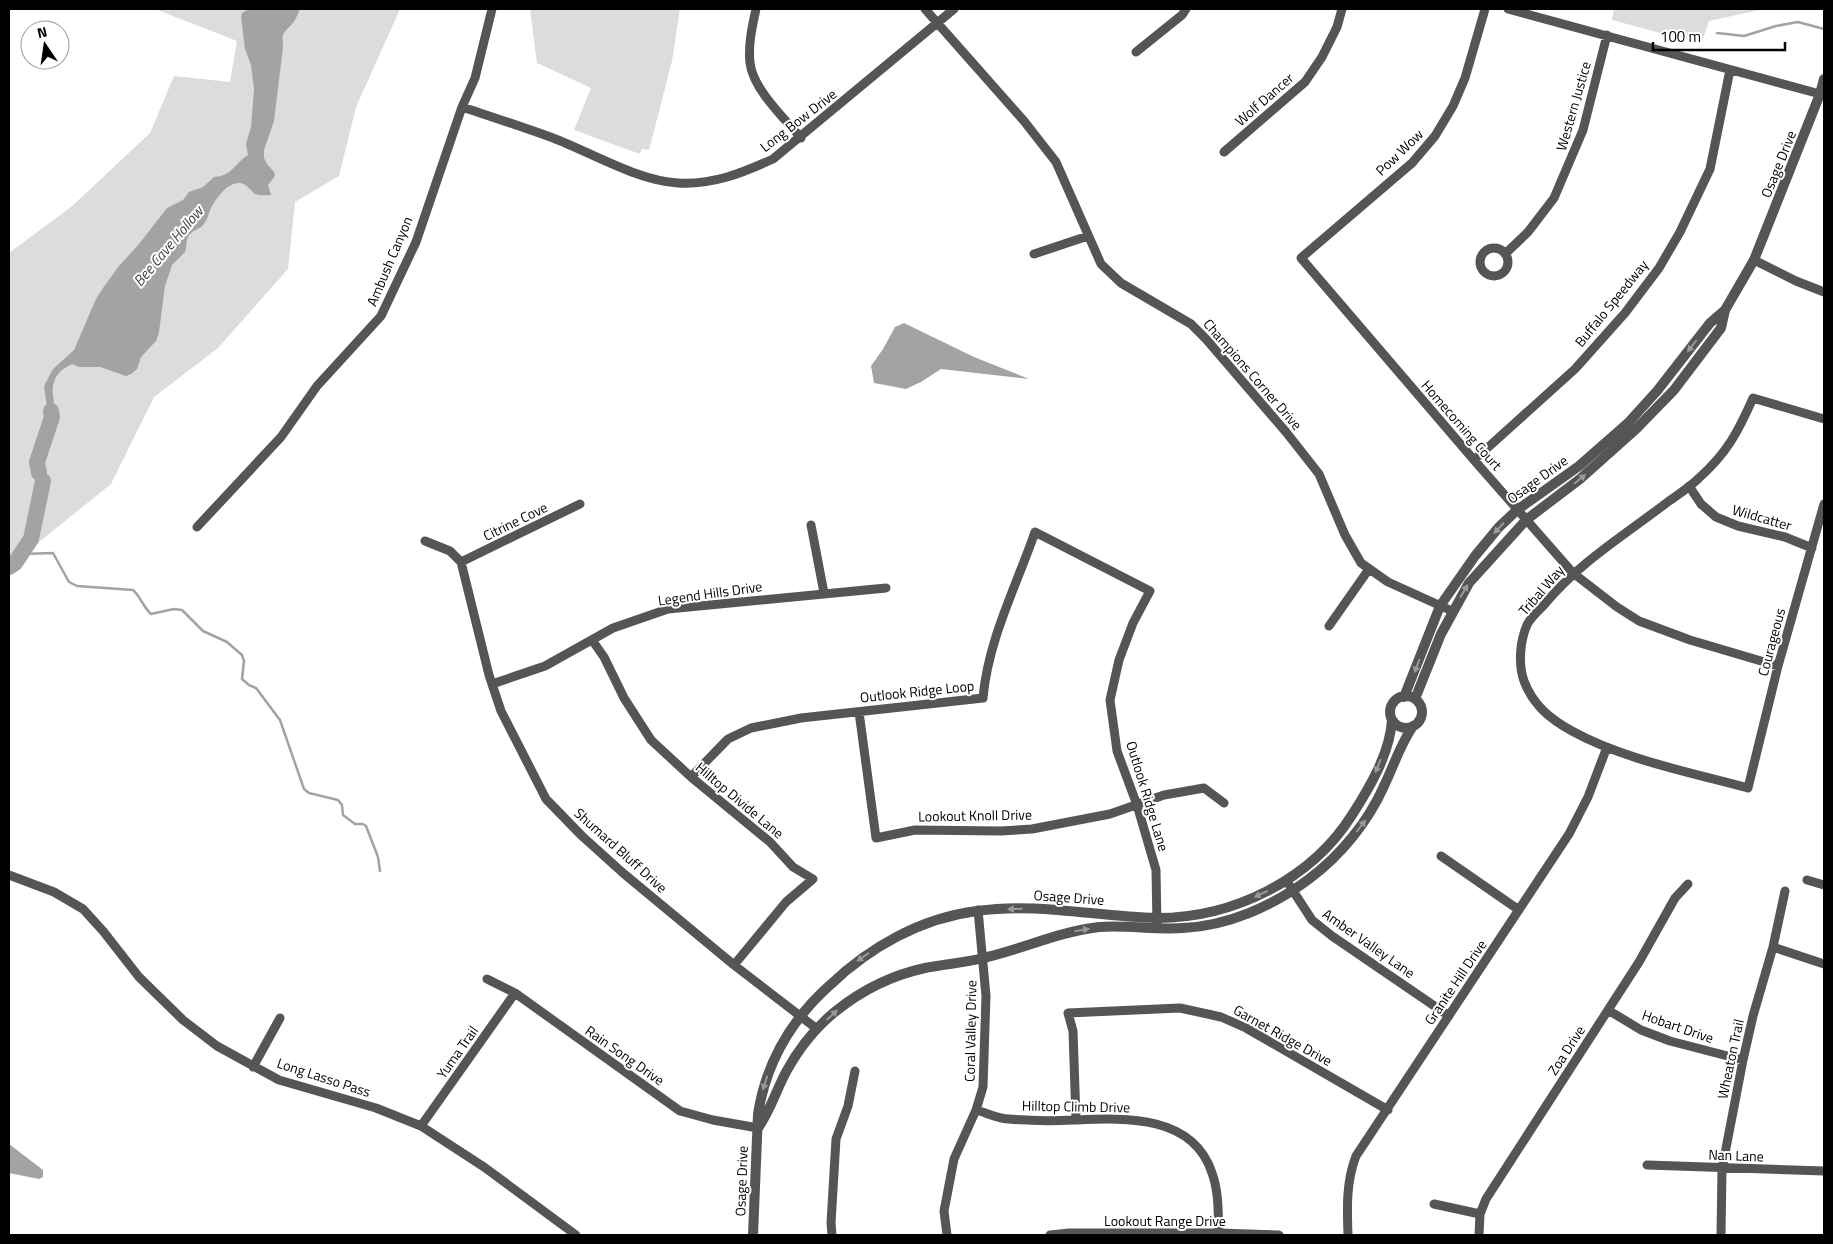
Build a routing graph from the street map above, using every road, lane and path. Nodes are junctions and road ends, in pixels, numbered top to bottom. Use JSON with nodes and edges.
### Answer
{"nodes":[{"id":1,"x":492,"y":9,"type":"edge"},
{"id":2,"x":756,"y":9,"type":"edge"},
{"id":3,"x":925,"y":9,"type":"edge"},
{"id":4,"x":954,"y":9,"type":"edge"},
{"id":5,"x":1186,"y":9,"type":"edge"},
{"id":6,"x":1342,"y":9,"type":"edge"},
{"id":7,"x":1485,"y":9,"type":"edge"},
{"id":8,"x":1508,"y":9,"type":"edge"},
{"id":9,"x":938,"y":23,"type":"junction"},
{"id":10,"x":1607,"y":35,"type":"junction"},
{"id":11,"x":1136,"y":52,"type":"dead end"},
{"id":12,"x":1730,"y":70,"type":"junction"},
{"id":13,"x":1824,"y":79,"type":"edge"},
{"id":14,"x":1820,"y":94,"type":"junction"},
{"id":15,"x":462,"y":107,"type":"junction"},
{"id":16,"x":801,"y":138,"type":"junction"},
{"id":17,"x":1224,"y":152,"type":"dead end"},
{"id":18,"x":1088,"y":236,"type":"junction"},
{"id":19,"x":1034,"y":254,"type":"dead end"},
{"id":20,"x":1505,"y":254,"type":"dead end"},
{"id":21,"x":1301,"y":258,"type":"joint"},
{"id":22,"x":1754,"y":260,"type":"junction"},
{"id":23,"x":1824,"y":292,"type":"edge"},
{"id":24,"x":1725,"y":310,"type":"junction"},
{"id":25,"x":1824,"y":419,"type":"edge"},
{"id":26,"x":1474,"y":460,"type":"junction"},
{"id":27,"x":1689,"y":486,"type":"junction"},
{"id":28,"x":580,"y":504,"type":"dead end"},
{"id":29,"x":1824,"y":504,"type":"edge"},
{"id":30,"x":1517,"y":510,"type":"junction"},
{"id":31,"x":1526,"y":520,"type":"junction"},
{"id":32,"x":812,"y":525,"type":"dead end"},
{"id":33,"x":197,"y":527,"type":"dead end"},
{"id":34,"x":425,"y":541,"type":"dead end"},
{"id":35,"x":1812,"y":548,"type":"junction"},
{"id":36,"x":461,"y":562,"type":"junction"},
{"id":37,"x":1369,"y":569,"type":"junction"},
{"id":38,"x":1573,"y":573,"type":"junction"},
{"id":39,"x":886,"y":588,"type":"dead end"},
{"id":40,"x":1150,"y":591,"type":"joint"},
{"id":41,"x":824,"y":594,"type":"junction"},
{"id":42,"x":1440,"y":606,"type":"junction"},
{"id":43,"x":1452,"y":612,"type":"junction"},
{"id":44,"x":1329,"y":626,"type":"dead end"},
{"id":45,"x":592,"y":640,"type":"junction"},
{"id":46,"x":1778,"y":666,"type":"junction"},
{"id":47,"x":492,"y":684,"type":"junction"},
{"id":48,"x":1404,"y":697,"type":"junction"},
{"id":49,"x":1415,"y":699,"type":"junction"},
{"id":50,"x":859,"y":712,"type":"junction"},
{"id":51,"x":1392,"y":720,"type":"junction"},
{"id":52,"x":1413,"y":726,"type":"junction"},
{"id":53,"x":1607,"y":747,"type":"junction"},
{"id":54,"x":691,"y":777,"type":"junction"},
{"id":55,"x":1748,"y":788,"type":"joint"},
{"id":56,"x":1224,"y":803,"type":"dead end"},
{"id":57,"x":1137,"y":805,"type":"junction"},
{"id":58,"x":1441,"y":856,"type":"dead end"},
{"id":59,"x":9,"y":875,"type":"edge"},
{"id":60,"x":1286,"y":880,"type":"junction"},
{"id":61,"x":1807,"y":880,"type":"dead end"},
{"id":62,"x":1688,"y":884,"type":"dead end"},
{"id":63,"x":1824,"y":885,"type":"edge"},
{"id":64,"x":1292,"y":891,"type":"junction"},
{"id":65,"x":1785,"y":891,"type":"dead end"},
{"id":66,"x":978,"y":910,"type":"junction"},
{"id":67,"x":1519,"y":910,"type":"junction"},
{"id":68,"x":1157,"y":923,"type":"junction"},
{"id":69,"x":1773,"y":947,"type":"junction"},
{"id":70,"x":982,"y":958,"type":"junction"},
{"id":71,"x":1824,"y":964,"type":"edge"},
{"id":72,"x":734,"y":965,"type":"junction"},
{"id":73,"x":487,"y":979,"type":"dead end"},
{"id":74,"x":515,"y":994,"type":"junction"},
{"id":75,"x":1608,"y":1010,"type":"junction"},
{"id":76,"x":800,"y":1015,"type":"junction"},
{"id":77,"x":1449,"y":1016,"type":"junction"},
{"id":78,"x":280,"y":1018,"type":"dead end"},
{"id":79,"x":817,"y":1029,"type":"junction"},
{"id":80,"x":1742,"y":1060,"type":"junction"},
{"id":81,"x":253,"y":1067,"type":"junction"},
{"id":82,"x":855,"y":1071,"type":"dead end"},
{"id":83,"x":976,"y":1110,"type":"junction"},
{"id":84,"x":1388,"y":1110,"type":"junction"},
{"id":85,"x":1076,"y":1120,"type":"junction"},
{"id":86,"x":421,"y":1126,"type":"junction"},
{"id":87,"x":758,"y":1128,"type":"junction"},
{"id":88,"x":1647,"y":1166,"type":"dead end"},
{"id":89,"x":1722,"y":1169,"type":"junction"},
{"id":90,"x":1824,"y":1171,"type":"edge"},
{"id":91,"x":1434,"y":1204,"type":"dead end"},
{"id":92,"x":1480,"y":1214,"type":"junction"},
{"id":93,"x":1219,"y":1233,"type":"junction"},
{"id":94,"x":576,"y":1235,"type":"edge"},
{"id":95,"x":753,"y":1235,"type":"edge"},
{"id":96,"x":832,"y":1235,"type":"edge"},
{"id":97,"x":947,"y":1235,"type":"edge"},
{"id":98,"x":1050,"y":1235,"type":"edge"},
{"id":99,"x":1279,"y":1235,"type":"edge"},
{"id":100,"x":1348,"y":1235,"type":"edge"},
{"id":101,"x":1479,"y":1235,"type":"edge"},
{"id":102,"x":1721,"y":1235,"type":"edge"}],
"edges":[{"from":1,"to":15,"type":"street","name":"Ambush Canyon"},
{"from":2,"to":16,"type":"street"},
{"from":3,"to":9,"type":"street","name":"Champions Corner Drive"},
{"from":4,"to":9,"type":"street","name":"Long Bow Drive"},
{"from":5,"to":11,"type":"street"},
{"from":6,"to":17,"type":"street","name":"Wolf Dancer"},
{"from":7,"to":21,"type":"street","name":"Pow Wow"},
{"from":8,"to":10,"type":"street"},
{"from":9,"to":16,"type":"street","name":"Long Bow Drive"},
{"from":9,"to":18,"type":"street","name":"Champions Corner Drive"},
{"from":10,"to":12,"type":"street"},
{"from":10,"to":20,"type":"street","name":"Western Justice"},
{"from":12,"to":14,"type":"street"},
{"from":12,"to":26,"type":"street","name":"Buffalo Speedway"},
{"from":13,"to":14,"type":"street","name":"Osage Drive"},
{"from":14,"to":22,"type":"street","name":"Osage Drive"},
{"from":15,"to":16,"type":"street","name":"Long Bow Drive"},
{"from":15,"to":33,"type":"street","name":"Ambush Canyon"},
{"from":18,"to":19,"type":"street"},
{"from":18,"to":37,"type":"street","name":"Champions Corner Drive"},
{"from":21,"to":26,"type":"street","name":"Homecoming Court"},
{"from":22,"to":23,"type":"street"},
{"from":22,"to":24,"type":"street","name":"Osage Drive"},
{"from":24,"to":30,"type":"street","name":"Osage Drive","one_way":true},
{"from":31,"to":24,"type":"street","name":"Osage Drive","one_way":true},
{"from":25,"to":27,"type":"street","name":"Tribal Way"},
{"from":26,"to":30,"type":"street","name":"Homecoming Court"},
{"from":27,"to":35,"type":"street","name":"Wildcatter"},
{"from":27,"to":38,"type":"street","name":"Tribal Way"},
{"from":28,"to":36,"type":"street","name":"Citrine Cove"},
{"from":29,"to":35,"type":"street","name":"Courageous"},
{"from":30,"to":31,"type":"street","name":"Homecoming Court"},
{"from":30,"to":42,"type":"street","name":"Osage Drive","one_way":true},
{"from":31,"to":38,"type":"street","name":"Homecoming Court"},
{"from":43,"to":31,"type":"street","name":"Osage Drive","one_way":true},
{"from":32,"to":41,"type":"street"},
{"from":34,"to":36,"type":"street"},
{"from":35,"to":46,"type":"street","name":"Courageous"},
{"from":36,"to":47,"type":"street","name":"Shumard Bluff Drive"},
{"from":37,"to":42,"type":"street","name":"Champions Corner Drive"},
{"from":37,"to":44,"type":"street"},
{"from":38,"to":46,"type":"street","name":"Homecoming Court"},
{"from":38,"to":53,"type":"street","name":"Tribal Way"},
{"from":39,"to":41,"type":"street","name":"Legend Hills Drive"},
{"from":40,"to":50,"type":"street","name":"Outlook Ridge Loop"},
{"from":40,"to":57,"type":"street","name":"Outlook Ridge Lane"},
{"from":41,"to":45,"type":"street","name":"Legend Hills Drive"},
{"from":42,"to":43,"type":"street","name":"Champions Corner Drive"},
{"from":42,"to":48,"type":"street","name":"Osage Drive","one_way":true},
{"from":43,"to":49,"type":"street","name":"Osage Drive"},
{"from":45,"to":47,"type":"street","name":"Legend Hills Drive"},
{"from":45,"to":54,"type":"street","name":"Hilltop Divide Lane"},
{"from":46,"to":55,"type":"street","name":"Courageous"},
{"from":47,"to":72,"type":"street","name":"Shumard Bluff Drive"},
{"from":48,"to":49,"type":"street"},
{"from":48,"to":51,"type":"street"},
{"from":49,"to":52,"type":"street"},
{"from":50,"to":54,"type":"street","name":"Outlook Ridge Loop"},
{"from":50,"to":57,"type":"street","name":"Lookout Knoll Drive"},
{"from":51,"to":52,"type":"street"},
{"from":51,"to":60,"type":"street","name":"Osage Drive","one_way":true},
{"from":64,"to":52,"type":"street","name":"Osage Drive","one_way":true},
{"from":53,"to":55,"type":"street","name":"Tribal Way"},
{"from":53,"to":67,"type":"street","name":"Granite Hill Drive"},
{"from":54,"to":72,"type":"street","name":"Hilltop Divide Lane"},
{"from":56,"to":57,"type":"street","name":"Lookout Knoll Drive"},
{"from":57,"to":68,"type":"street","name":"Outlook Ridge Lane"},
{"from":58,"to":67,"type":"street"},
{"from":59,"to":81,"type":"street","name":"Long Lasso Pass"},
{"from":60,"to":64,"type":"street","name":"Amber Valley Lane"},
{"from":60,"to":68,"type":"street","name":"Osage Drive","one_way":true},
{"from":61,"to":63,"type":"street"},
{"from":62,"to":75,"type":"street","name":"Zoa Drive"},
{"from":64,"to":68,"type":"street","name":"Osage Drive"},
{"from":64,"to":77,"type":"street","name":"Amber Valley Lane"},
{"from":65,"to":69,"type":"street","name":"Wheaton Trail"},
{"from":68,"to":66,"type":"street","name":"Osage Drive","one_way":true},
{"from":66,"to":70,"type":"street","name":"Coral Valley Drive"},
{"from":66,"to":76,"type":"street","name":"Osage Drive","one_way":true},
{"from":67,"to":77,"type":"street","name":"Granite Hill Drive"},
{"from":70,"to":68,"type":"street","name":"Osage Drive","one_way":true},
{"from":69,"to":71,"type":"street"},
{"from":69,"to":80,"type":"street","name":"Wheaton Trail"},
{"from":79,"to":70,"type":"street","name":"Osage Drive","one_way":true},
{"from":70,"to":83,"type":"street","name":"Coral Valley Drive"},
{"from":72,"to":76,"type":"street","name":"Shumard Bluff Drive"},
{"from":73,"to":74,"type":"street","name":"Rain Song Drive"},
{"from":74,"to":86,"type":"street","name":"Yuma Trail"},
{"from":74,"to":87,"type":"street","name":"Rain Song Drive"},
{"from":75,"to":80,"type":"street","name":"Hobart Drive"},
{"from":75,"to":92,"type":"street","name":"Zoa Drive"},
{"from":76,"to":79,"type":"street","name":"Shumard Bluff Drive"},
{"from":76,"to":87,"type":"street","name":"Osage Drive","one_way":true},
{"from":77,"to":84,"type":"street","name":"Granite Hill Drive"},
{"from":78,"to":81,"type":"street"},
{"from":79,"to":87,"type":"street","name":"Osage Drive"},
{"from":80,"to":89,"type":"street","name":"Wheaton Trail"},
{"from":81,"to":86,"type":"street","name":"Long Lasso Pass"},
{"from":82,"to":96,"type":"street"},
{"from":83,"to":85,"type":"street","name":"Hilltop Climb Drive"},
{"from":83,"to":97,"type":"street","name":"Coral Valley Drive"},
{"from":84,"to":85,"type":"street","name":"Garnet Ridge Drive"},
{"from":84,"to":100,"type":"street","name":"Granite Hill Drive"},
{"from":85,"to":93,"type":"street","name":"Hilltop Climb Drive"},
{"from":86,"to":94,"type":"street","name":"Long Lasso Pass"},
{"from":87,"to":95,"type":"street","name":"Osage Drive"},
{"from":88,"to":89,"type":"street","name":"Nan Lane"},
{"from":89,"to":90,"type":"street","name":"Nan Lane"},
{"from":89,"to":102,"type":"street","name":"Wheaton Trail"},
{"from":91,"to":92,"type":"street"},
{"from":92,"to":101,"type":"street","name":"Zoa Drive"},
{"from":93,"to":98,"type":"street","name":"Lookout Range Drive"},
{"from":93,"to":99,"type":"street","name":"Lookout Range Drive"}]}
